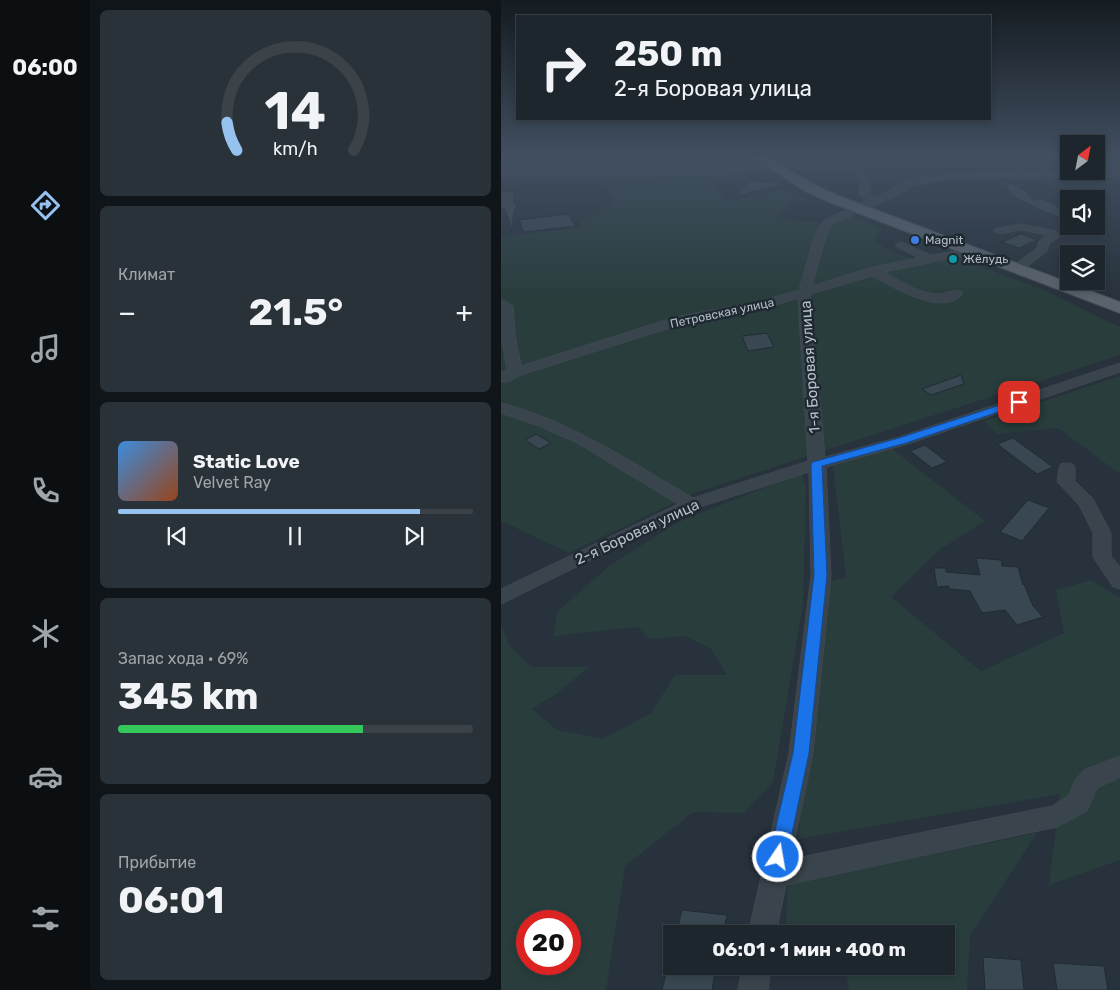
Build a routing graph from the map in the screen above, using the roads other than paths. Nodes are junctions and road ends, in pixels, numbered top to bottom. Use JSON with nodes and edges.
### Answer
{"nodes":[{"id":1,"x":850,"y":204,"type":"edge"},
{"id":2,"x":864,"y":204,"type":"edge"},
{"id":3,"x":857,"y":207,"type":"junction"},
{"id":4,"x":999,"y":231,"type":"dead end"},
{"id":5,"x":901,"y":245,"type":"dead end"},
{"id":6,"x":974,"y":251,"type":"junction"},
{"id":7,"x":929,"y":259,"type":"junction"},
{"id":8,"x":1018,"y":268,"type":"junction"},
{"id":9,"x":873,"y":271,"type":"junction"},
{"id":10,"x":804,"y":293,"type":"junction"},
{"id":11,"x":954,"y":299,"type":"dead end"},
{"id":12,"x":501,"y":303,"type":"edge"},
{"id":13,"x":1120,"y":308,"type":"edge"},
{"id":14,"x":1120,"y":367,"type":"edge"},
{"id":15,"x":508,"y":376,"type":"edge"},
{"id":16,"x":501,"y":382,"type":"edge"},
{"id":17,"x":501,"y":408,"type":"edge"},
{"id":18,"x":817,"y":464,"type":"junction"},
{"id":19,"x":1067,"y":468,"type":"dead end"},
{"id":20,"x":691,"y":504,"type":"junction"},
{"id":21,"x":1120,"y":582,"type":"edge"},
{"id":22,"x":501,"y":597,"type":"edge"},
{"id":23,"x":1120,"y":766,"type":"edge"},
{"id":24,"x":774,"y":875,"type":"junction"},
{"id":25,"x":764,"y":925,"type":"edge"},
{"id":26,"x":756,"y":975,"type":"edge"},
{"id":27,"x":753,"y":990,"type":"edge"}],
"edges":[{"from":1,"to":3,"type":"main road"},
{"from":2,"to":3,"type":"street","name":"1-я Боровая улица"},
{"from":3,"to":6,"type":"main road"},
{"from":3,"to":10,"type":"street","name":"1-я Боровая улица"},
{"from":4,"to":8,"type":"street"},
{"from":5,"to":7,"type":"street"},
{"from":6,"to":7,"type":"street","name":"Петровская улица"},
{"from":6,"to":8,"type":"main road"},
{"from":7,"to":9,"type":"street","name":"Петровская улица"},
{"from":8,"to":13,"type":"main road"},
{"from":9,"to":10,"type":"street","name":"Петровская улица"},
{"from":9,"to":11,"type":"street"},
{"from":10,"to":15,"type":"street","name":"Петровская улица"},
{"from":10,"to":18,"type":"street","name":"1-я Боровая улица"},
{"from":12,"to":15,"type":"street"},
{"from":14,"to":18,"type":"street","name":"2-я Боровая улица"},
{"from":15,"to":16,"type":"street","name":"Петровская улица"},
{"from":17,"to":20,"type":"street"},
{"from":18,"to":20,"type":"street","name":"2-я Боровая улица"},
{"from":18,"to":24,"type":"street","name":"1-я Боровая улица"},
{"from":19,"to":21,"type":"street"},
{"from":20,"to":22,"type":"street","name":"2-я Боровая улица"},
{"from":23,"to":24,"type":"street"},
{"from":24,"to":25,"type":"street","name":"1-я Боровая улица"},
{"from":26,"to":27,"type":"street"}]}
